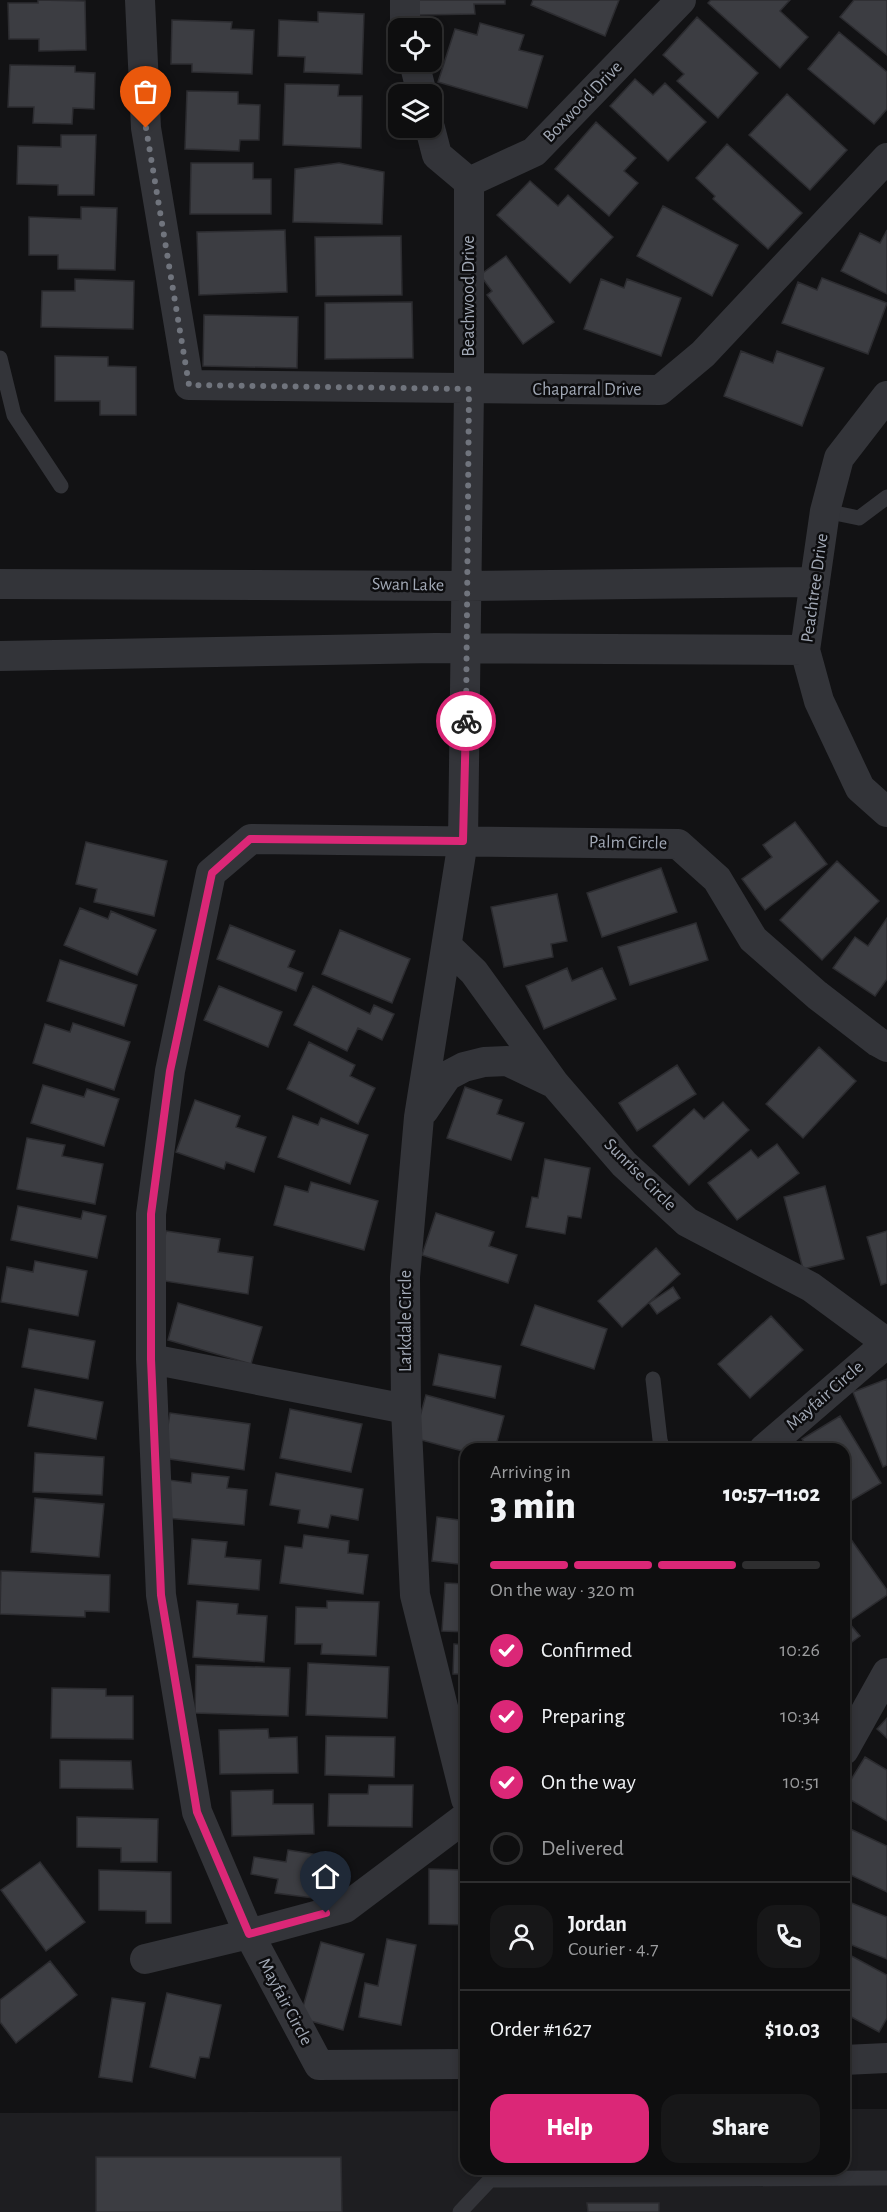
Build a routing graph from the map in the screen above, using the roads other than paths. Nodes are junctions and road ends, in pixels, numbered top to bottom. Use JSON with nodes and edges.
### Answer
{"nodes":[{"id":1,"x":140,"y":0,"type":"edge"},
{"id":2,"x":405,"y":0,"type":"edge"},
{"id":3,"x":681,"y":0,"type":"edge"},
{"id":4,"x":405,"y":18,"type":"edge"},
{"id":5,"x":433,"y":138,"type":"edge"},
{"id":6,"x":887,"y":158,"type":"edge"},
{"id":7,"x":469,"y":182,"type":"junction"},
{"id":8,"x":0,"y":358,"type":"edge"},
{"id":9,"x":469,"y":389,"type":"junction"},
{"id":10,"x":887,"y":396,"type":"edge"},
{"id":11,"x":61,"y":486,"type":"dead end"},
{"id":12,"x":887,"y":497,"type":"edge"},
{"id":13,"x":825,"y":511,"type":"junction"},
{"id":14,"x":815,"y":582,"type":"junction"},
{"id":15,"x":0,"y":584,"type":"edge"},
{"id":16,"x":467,"y":586,"type":"junction"},
{"id":17,"x":466,"y":650,"type":"junction"},
{"id":18,"x":805,"y":650,"type":"junction"},
{"id":19,"x":0,"y":656,"type":"edge"},
{"id":20,"x":887,"y":812,"type":"edge"},
{"id":21,"x":463,"y":841,"type":"junction"},
{"id":22,"x":447,"y":946,"type":"junction"},
{"id":23,"x":887,"y":1047,"type":"edge"},
{"id":24,"x":554,"y":1083,"type":"junction"},
{"id":25,"x":419,"y":1117,"type":"junction"},
{"id":26,"x":887,"y":1343,"type":"edge"},
{"id":27,"x":151,"y":1359,"type":"junction"},
{"id":28,"x":653,"y":1379,"type":"dead end"},
{"id":29,"x":406,"y":1409,"type":"junction"},
{"id":30,"x":661,"y":1443,"type":"edge"},
{"id":31,"x":771,"y":1443,"type":"edge"},
{"id":32,"x":887,"y":1673,"type":"edge"},
{"id":33,"x":850,"y":1739,"type":"edge"},
{"id":34,"x":460,"y":1775,"type":"edge"},
{"id":35,"x":460,"y":1822,"type":"edge"},
{"id":36,"x":249,"y":1934,"type":"junction"},
{"id":37,"x":144,"y":1959,"type":"dead end"},
{"id":38,"x":887,"y":2058,"type":"edge"},
{"id":39,"x":850,"y":2060,"type":"edge"},
{"id":40,"x":460,"y":2064,"type":"edge"},
{"id":41,"x":887,"y":2178,"type":"edge"},
{"id":42,"x":460,"y":2212,"type":"edge"}],
"edges":[{"from":1,"to":9,"type":"street","name":"Chaparral Drive"},
{"from":2,"to":4,"type":"street"},
{"from":3,"to":7,"type":"street","name":"Boxwood Drive"},
{"from":5,"to":7,"type":"street"},
{"from":6,"to":9,"type":"street","name":"Chaparral Drive"},
{"from":7,"to":9,"type":"street","name":"Beachwood Drive"},
{"from":8,"to":11,"type":"lane"},
{"from":9,"to":16,"type":"street","name":"Beachwood Drive"},
{"from":10,"to":13,"type":"street","name":"Peachtree Drive"},
{"from":12,"to":13,"type":"lane"},
{"from":13,"to":14,"type":"street","name":"Peachtree Drive"},
{"from":14,"to":16,"type":"street","name":"Swan Lake"},
{"from":14,"to":18,"type":"street","name":"Peachtree Drive"},
{"from":15,"to":16,"type":"street","name":"Swan Lake"},
{"from":16,"to":17,"type":"street","name":"Beachwood Drive"},
{"from":17,"to":18,"type":"street"},
{"from":17,"to":19,"type":"street"},
{"from":17,"to":21,"type":"street","name":"Beachwood Drive"},
{"from":18,"to":20,"type":"street","name":"Peachtree Drive"},
{"from":21,"to":22,"type":"street","name":"Larkdale Circle"},
{"from":21,"to":23,"type":"street","name":"Palm Circle"},
{"from":21,"to":27,"type":"street","name":"Palm Circle"},
{"from":22,"to":24,"type":"street","name":"Sunrise Circle"},
{"from":22,"to":25,"type":"street","name":"Larkdale Circle"},
{"from":24,"to":25,"type":"street"},
{"from":24,"to":26,"type":"street","name":"Sunrise Circle"},
{"from":25,"to":29,"type":"street","name":"Larkdale Circle"},
{"from":26,"to":31,"type":"street","name":"Mayfair Circle"},
{"from":27,"to":29,"type":"street"},
{"from":27,"to":36,"type":"street","name":"Palm Circle"},
{"from":28,"to":30,"type":"lane"},
{"from":29,"to":34,"type":"street","name":"Larkdale Circle"},
{"from":32,"to":33,"type":"street"},
{"from":35,"to":36,"type":"street","name":"Mayfair Circle"},
{"from":36,"to":37,"type":"street"},
{"from":36,"to":40,"type":"street","name":"Mayfair Circle"},
{"from":38,"to":39,"type":"street"},
{"from":41,"to":42,"type":"lane"}]}
